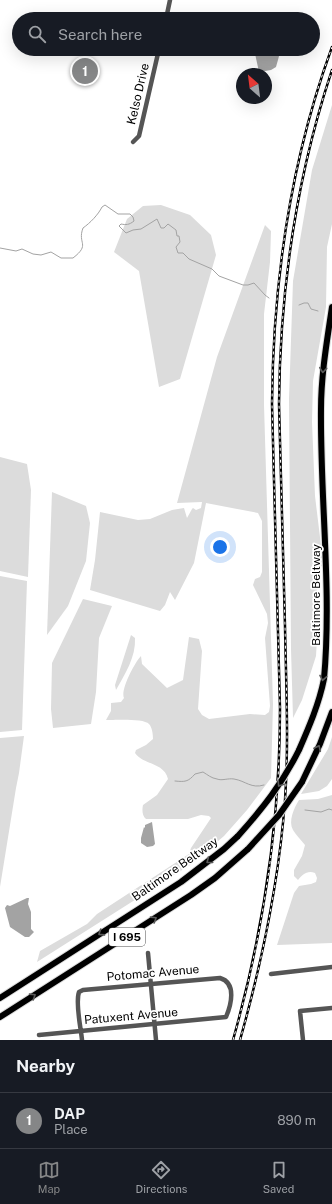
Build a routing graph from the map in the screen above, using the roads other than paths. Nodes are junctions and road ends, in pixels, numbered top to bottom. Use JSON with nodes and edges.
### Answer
{"nodes":[{"id":1,"x":170,"y":0,"type":"edge"},
{"id":2,"x":167,"y":12,"type":"edge"},
{"id":3,"x":157,"y":56,"type":"edge"},
{"id":4,"x":133,"y":142,"type":"dead end"},
{"id":5,"x":332,"y":307,"type":"edge"},
{"id":6,"x":332,"y":712,"type":"edge"},
{"id":7,"x":148,"y":953,"type":"dead end"},
{"id":8,"x":332,"y":967,"type":"edge"},
{"id":9,"x":271,"y":974,"type":"dead end"},
{"id":10,"x":151,"y":984,"type":"junction"},
{"id":11,"x":0,"y":998,"type":"edge"},
{"id":12,"x":332,"y":1008,"type":"edge"},
{"id":13,"x":0,"y":1017,"type":"edge"},
{"id":14,"x":226,"y":1017,"type":"joint"},
{"id":15,"x":155,"y":1024,"type":"junction"},
{"id":16,"x":81,"y":1030,"type":"junction"},
{"id":17,"x":39,"y":1035,"type":"dead end"},
{"id":18,"x":82,"y":1040,"type":"edge"},
{"id":19,"x":156,"y":1040,"type":"edge"},
{"id":20,"x":303,"y":1040,"type":"edge"}],
"edges":[{"from":1,"to":2,"type":"street"},
{"from":3,"to":4,"type":"street","name":"Kelso Drive"},
{"from":5,"to":11,"type":"highway","name":"Baltimore Beltway","number":"I 695","one_way":true,"bridge":true},
{"from":13,"to":6,"type":"highway","number":"I 695","one_way":true,"bridge":true},
{"from":7,"to":10,"type":"street"},
{"from":8,"to":9,"type":"street"},
{"from":10,"to":14,"type":"street","name":"Potomac Avenue"},
{"from":10,"to":15,"type":"street"},
{"from":10,"to":16,"type":"street","name":"Potomac Avenue"},
{"from":12,"to":20,"type":"street"},
{"from":14,"to":15,"type":"street","name":"Patuxent Avenue"},
{"from":15,"to":16,"type":"street","name":"Patuxent Avenue"},
{"from":15,"to":19,"type":"street"},
{"from":16,"to":17,"type":"street","name":"Patuxent Avenue"},
{"from":16,"to":18,"type":"street"}]}
